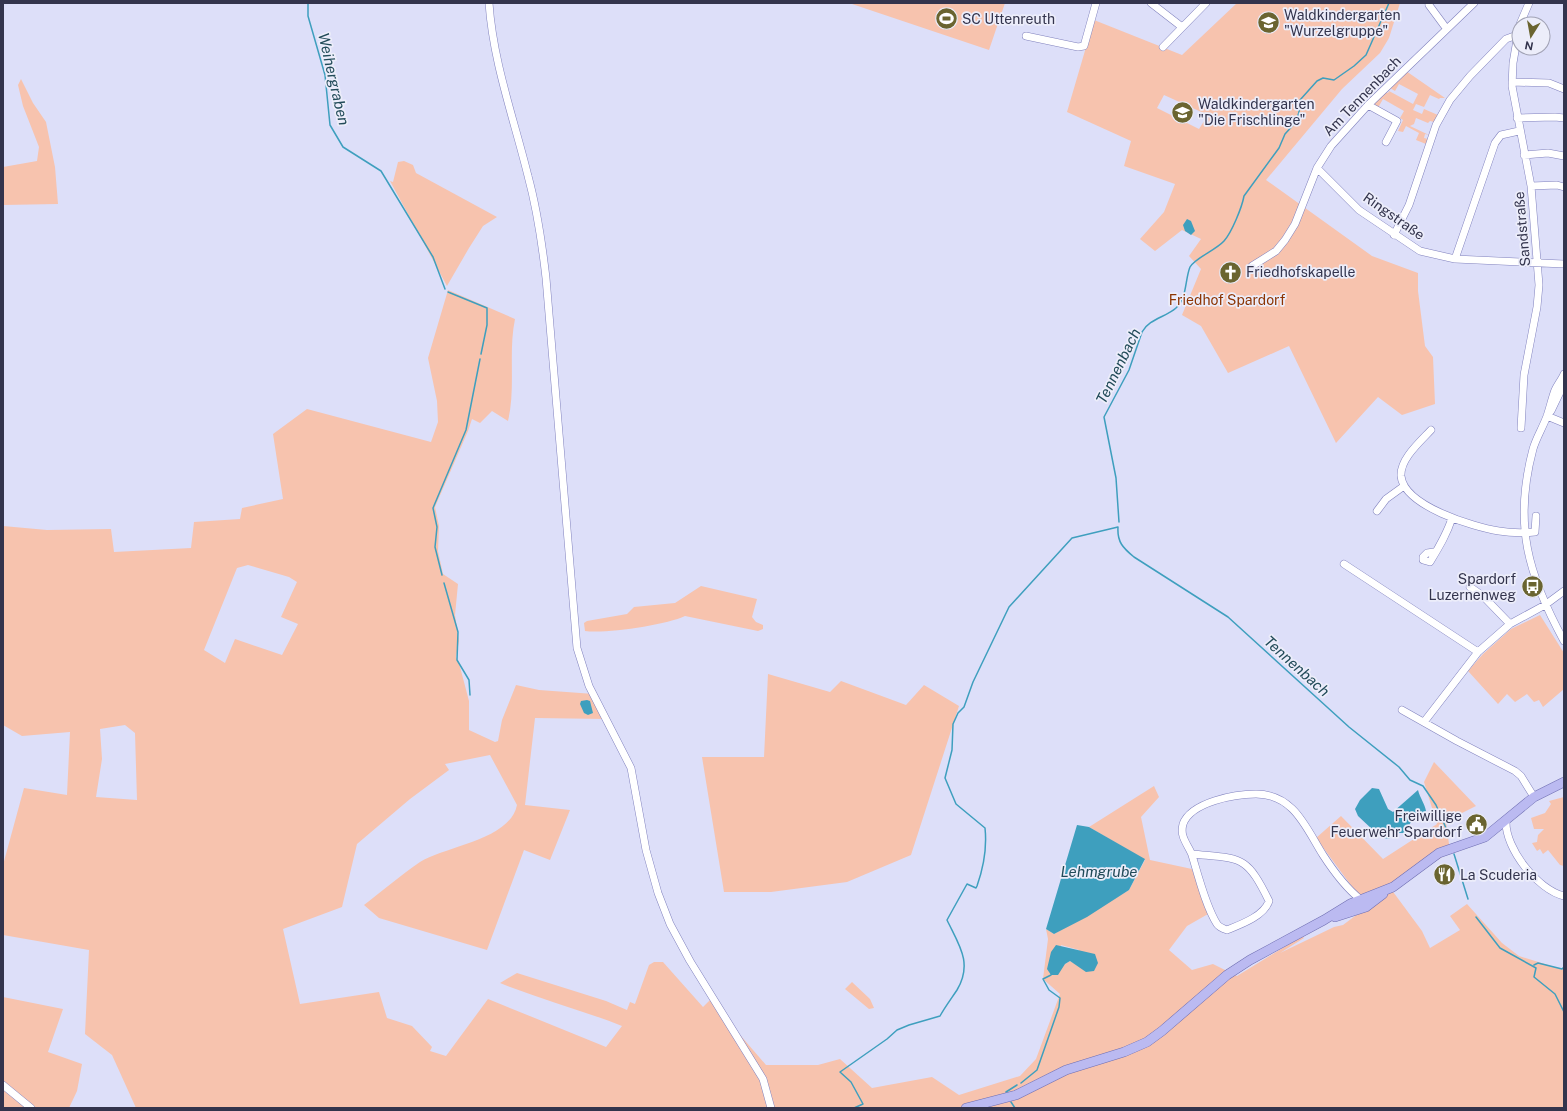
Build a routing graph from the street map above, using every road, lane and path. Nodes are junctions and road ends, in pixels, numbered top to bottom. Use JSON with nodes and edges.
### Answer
{"nodes":[{"id":1,"x":489,"y":3,"type":"edge"},
{"id":2,"x":492,"y":3,"type":"edge"},
{"id":3,"x":1096,"y":3,"type":"edge"},
{"id":4,"x":1151,"y":3,"type":"edge"},
{"id":5,"x":1206,"y":3,"type":"edge"},
{"id":6,"x":1474,"y":3,"type":"edge"},
{"id":7,"x":1529,"y":3,"type":"edge"},
{"id":8,"x":1429,"y":5,"type":"dead end"},
{"id":9,"x":1523,"y":16,"type":"edge"},
{"id":10,"x":1182,"y":27,"type":"junction"},
{"id":11,"x":1446,"y":28,"type":"junction"},
{"id":12,"x":1026,"y":36,"type":"dead end"},
{"id":13,"x":1511,"y":37,"type":"edge"},
{"id":14,"x":1163,"y":47,"type":"dead end"},
{"id":15,"x":497,"y":52,"type":"junction"},
{"id":16,"x":1515,"y":56,"type":"edge"},
{"id":17,"x":1512,"y":82,"type":"junction"},
{"id":18,"x":1564,"y":89,"type":"edge"},
{"id":19,"x":1368,"y":105,"type":"junction"},
{"id":20,"x":1517,"y":118,"type":"junction"},
{"id":21,"x":1564,"y":118,"type":"edge"},
{"id":22,"x":1519,"y":130,"type":"junction"},
{"id":23,"x":1386,"y":142,"type":"dead end"},
{"id":24,"x":1524,"y":155,"type":"junction"},
{"id":25,"x":1564,"y":156,"type":"edge"},
{"id":26,"x":1317,"y":168,"type":"junction"},
{"id":27,"x":1531,"y":186,"type":"junction"},
{"id":28,"x":1564,"y":187,"type":"edge"},
{"id":29,"x":1394,"y":235,"type":"junction"},
{"id":30,"x":1455,"y":259,"type":"junction"},
{"id":31,"x":1538,"y":263,"type":"junction"},
{"id":32,"x":1564,"y":264,"type":"edge"},
{"id":33,"x":1252,"y":266,"type":"dead end"},
{"id":34,"x":1564,"y":375,"type":"edge"},
{"id":35,"x":1547,"y":416,"type":"junction"},
{"id":36,"x":1564,"y":423,"type":"edge"},
{"id":37,"x":1521,"y":428,"type":"dead end"},
{"id":38,"x":1431,"y":430,"type":"dead end"},
{"id":39,"x":1404,"y":486,"type":"junction"},
{"id":40,"x":1377,"y":512,"type":"dead end"},
{"id":41,"x":1536,"y":516,"type":"dead end"},
{"id":42,"x":1452,"y":518,"type":"junction"},
{"id":43,"x":1524,"y":533,"type":"junction"},
{"id":44,"x":1434,"y":552,"type":"dead end"},
{"id":45,"x":1344,"y":564,"type":"dead end"},
{"id":46,"x":1470,"y":587,"type":"dead end"},
{"id":47,"x":1564,"y":591,"type":"edge"},
{"id":48,"x":1545,"y":606,"type":"junction"},
{"id":49,"x":1510,"y":624,"type":"junction"},
{"id":50,"x":1561,"y":632,"type":"edge"},
{"id":51,"x":1564,"y":641,"type":"edge"},
{"id":52,"x":1478,"y":652,"type":"junction"},
{"id":53,"x":1402,"y":710,"type":"dead end"},
{"id":54,"x":1424,"y":722,"type":"junction"},
{"id":55,"x":1564,"y":782,"type":"edge"},
{"id":56,"x":1534,"y":797,"type":"junction"},
{"id":57,"x":1506,"y":821,"type":"junction"},
{"id":58,"x":1494,"y":832,"type":"junction"},
{"id":59,"x":1507,"y":836,"type":"junction"},
{"id":60,"x":1192,"y":854,"type":"junction"},
{"id":61,"x":1348,"y":889,"type":"junction"},
{"id":62,"x":1386,"y":891,"type":"junction"},
{"id":63,"x":1564,"y":896,"type":"edge"},
{"id":64,"x":1360,"y":899,"type":"junction"},
{"id":65,"x":1350,"y":904,"type":"junction"},
{"id":66,"x":1358,"y":910,"type":"junction"},
{"id":67,"x":1324,"y":920,"type":"junction"},
{"id":68,"x":3,"y":1085,"type":"edge"},
{"id":69,"x":31,"y":1108,"type":"edge"},
{"id":70,"x":771,"y":1108,"type":"edge"},
{"id":71,"x":966,"y":1108,"type":"edge"}],
"edges":[{"from":1,"to":15,"type":"street"},
{"from":2,"to":15,"type":"street"},
{"from":3,"to":12,"type":"street"},
{"from":4,"to":10,"type":"street"},
{"from":5,"to":10,"type":"street"},
{"from":6,"to":11,"type":"street","name":"Am Tennenbach"},
{"from":7,"to":9,"type":"street"},
{"from":8,"to":11,"type":"street"},
{"from":10,"to":14,"type":"street"},
{"from":11,"to":19,"type":"street","name":"Am Tennenbach"},
{"from":13,"to":29,"type":"street"},
{"from":15,"to":70,"type":"street"},
{"from":16,"to":17,"type":"street","name":"Sandstraße"},
{"from":17,"to":18,"type":"street"},
{"from":17,"to":20,"type":"street","name":"Sandstraße"},
{"from":19,"to":23,"type":"street"},
{"from":19,"to":26,"type":"street","name":"Am Tennenbach"},
{"from":20,"to":21,"type":"street"},
{"from":20,"to":22,"type":"street","name":"Sandstraße"},
{"from":22,"to":24,"type":"street","name":"Sandstraße"},
{"from":22,"to":30,"type":"street"},
{"from":24,"to":25,"type":"street"},
{"from":24,"to":27,"type":"street","name":"Sandstraße"},
{"from":26,"to":29,"type":"street","name":"Ringstraße"},
{"from":26,"to":33,"type":"street","name":"Am Tennenbach"},
{"from":27,"to":28,"type":"street"},
{"from":27,"to":31,"type":"street","name":"Sandstraße"},
{"from":29,"to":30,"type":"street","name":"Ringstraße"},
{"from":30,"to":31,"type":"street","name":"Ringstraße"},
{"from":31,"to":32,"type":"street","name":"Ringstraße"},
{"from":31,"to":37,"type":"street","name":"Sandstraße"},
{"from":34,"to":35,"type":"street"},
{"from":35,"to":36,"type":"street"},
{"from":35,"to":43,"type":"street"},
{"from":38,"to":39,"type":"street"},
{"from":39,"to":40,"type":"street"},
{"from":39,"to":42,"type":"street"},
{"from":41,"to":43,"type":"street"},
{"from":42,"to":43,"type":"street"},
{"from":42,"to":44,"type":"street"},
{"from":43,"to":48,"type":"street"},
{"from":45,"to":52,"type":"street"},
{"from":46,"to":49,"type":"street"},
{"from":47,"to":48,"type":"street"},
{"from":48,"to":49,"type":"street"},
{"from":48,"to":50,"type":"street"},
{"from":49,"to":52,"type":"street"},
{"from":50,"to":51,"type":"street"},
{"from":52,"to":54,"type":"street"},
{"from":53,"to":54,"type":"street"},
{"from":54,"to":56,"type":"street"},
{"from":55,"to":56,"type":"main road"},
{"from":56,"to":57,"type":"main road"},
{"from":57,"to":58,"type":"main road"},
{"from":57,"to":59,"type":"street"},
{"from":58,"to":59,"type":"street"},
{"from":58,"to":62,"type":"main road"},
{"from":59,"to":63,"type":"street"},
{"from":60,"to":60,"type":"street"},
{"from":60,"to":61,"type":"street"},
{"from":61,"to":64,"type":"street"},
{"from":61,"to":65,"type":"street"},
{"from":62,"to":64,"type":"main road"},
{"from":62,"to":66,"type":"main road"},
{"from":64,"to":65,"type":"main road"},
{"from":64,"to":66,"type":"main road"},
{"from":65,"to":66,"type":"main road"},
{"from":65,"to":67,"type":"main road"},
{"from":66,"to":67,"type":"main road"},
{"from":67,"to":71,"type":"main road"},
{"from":68,"to":69,"type":"street"}]}
